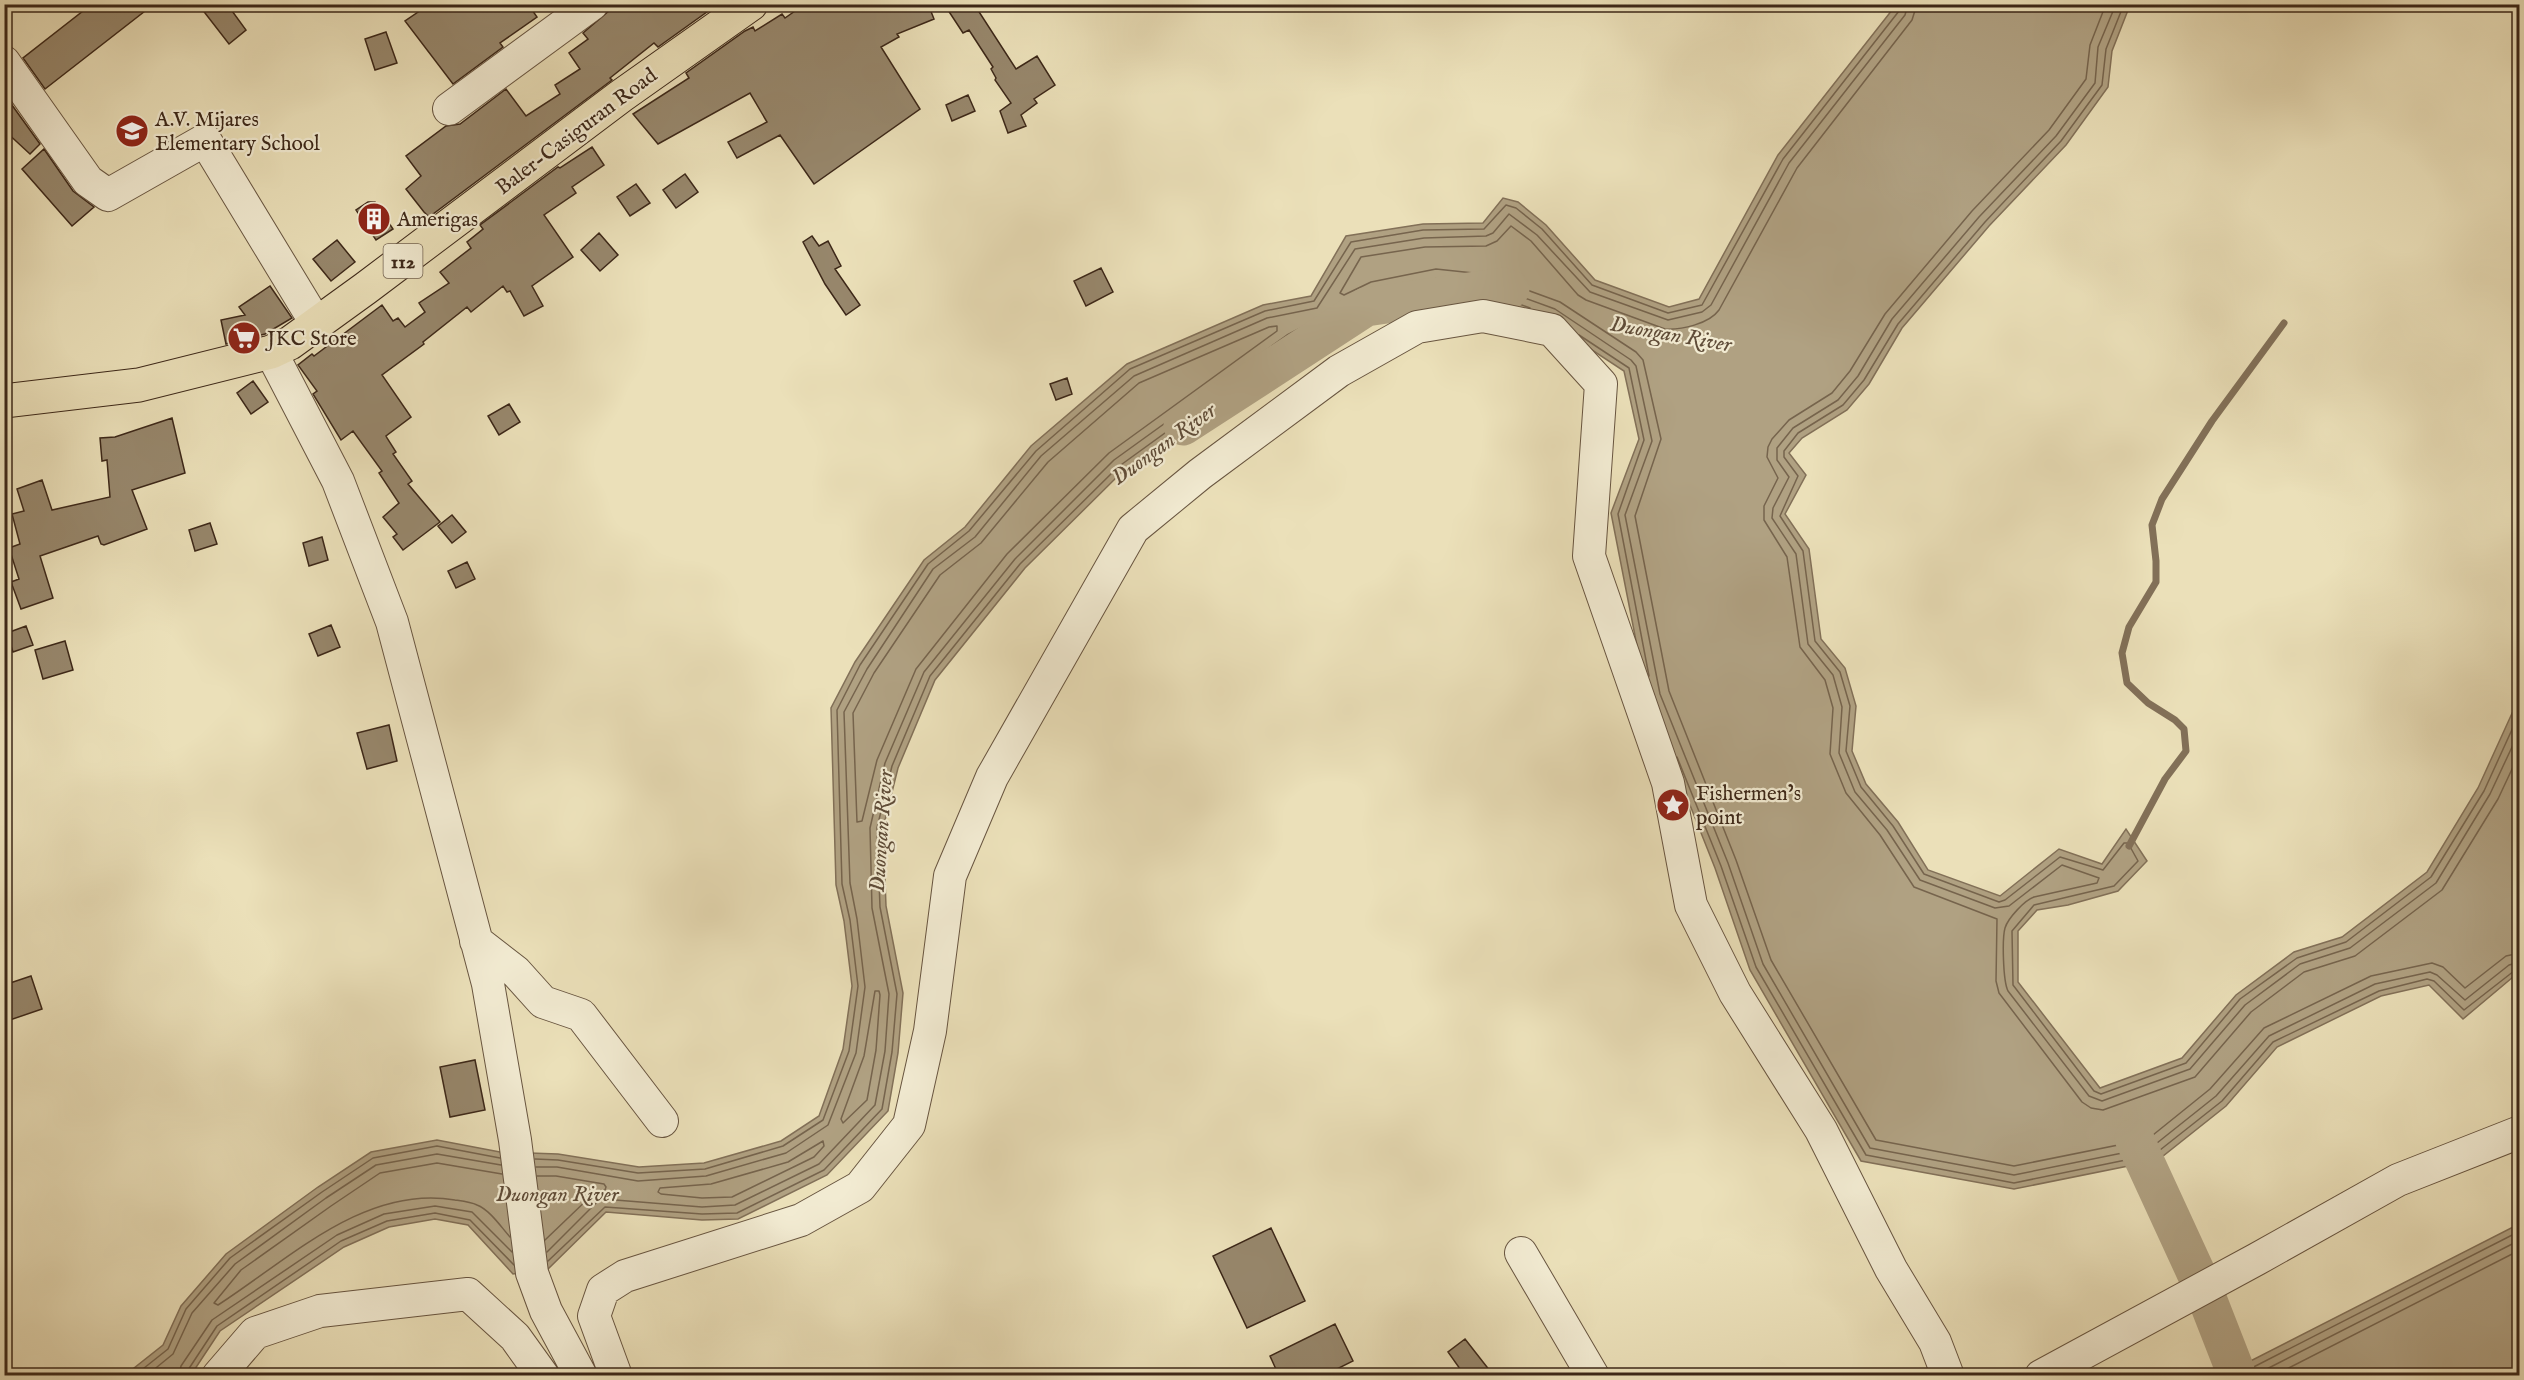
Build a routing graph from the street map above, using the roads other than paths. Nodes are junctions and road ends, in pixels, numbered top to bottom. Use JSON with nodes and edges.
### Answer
{"nodes":[{"id":1,"x":592,"y":4,"type":"edge"},
{"id":2,"x":751,"y":4,"type":"edge"},
{"id":3,"x":4,"y":62,"type":"edge"},
{"id":4,"x":449,"y":109,"type":"dead end"},
{"id":5,"x":316,"y":323,"type":"junction"},
{"id":6,"x":271,"y":352,"type":"junction"},
{"id":7,"x":4,"y":401,"type":"edge"},
{"id":8,"x":476,"y":941,"type":"junction"},
{"id":9,"x":662,"y":1121,"type":"dead end"},
{"id":10,"x":2520,"y":1132,"type":"edge"},
{"id":11,"x":1521,"y":1252,"type":"dead end"},
{"id":12,"x":218,"y":1376,"type":"edge"},
{"id":13,"x":543,"y":1376,"type":"edge"},
{"id":14,"x":581,"y":1376,"type":"edge"},
{"id":15,"x":616,"y":1376,"type":"edge"},
{"id":16,"x":1593,"y":1376,"type":"edge"},
{"id":17,"x":1948,"y":1376,"type":"edge"},
{"id":18,"x":2041,"y":1376,"type":"edge"}],
"edges":[{"from":1,"to":4,"type":"street"},
{"from":2,"to":5,"type":"main road","name":"Baler-Casiguran Road","number":"112"},
{"from":3,"to":5,"type":"street"},
{"from":5,"to":6,"type":"main road","name":"Baler-Casiguran Road","number":"112"},
{"from":6,"to":7,"type":"main road","name":"Baler-Casiguran Road","number":"112"},
{"from":6,"to":8,"type":"street"},
{"from":8,"to":9,"type":"street"},
{"from":8,"to":14,"type":"street"},
{"from":10,"to":18,"type":"street"},
{"from":11,"to":16,"type":"street"},
{"from":12,"to":13,"type":"street"},
{"from":15,"to":17,"type":"street"}]}
